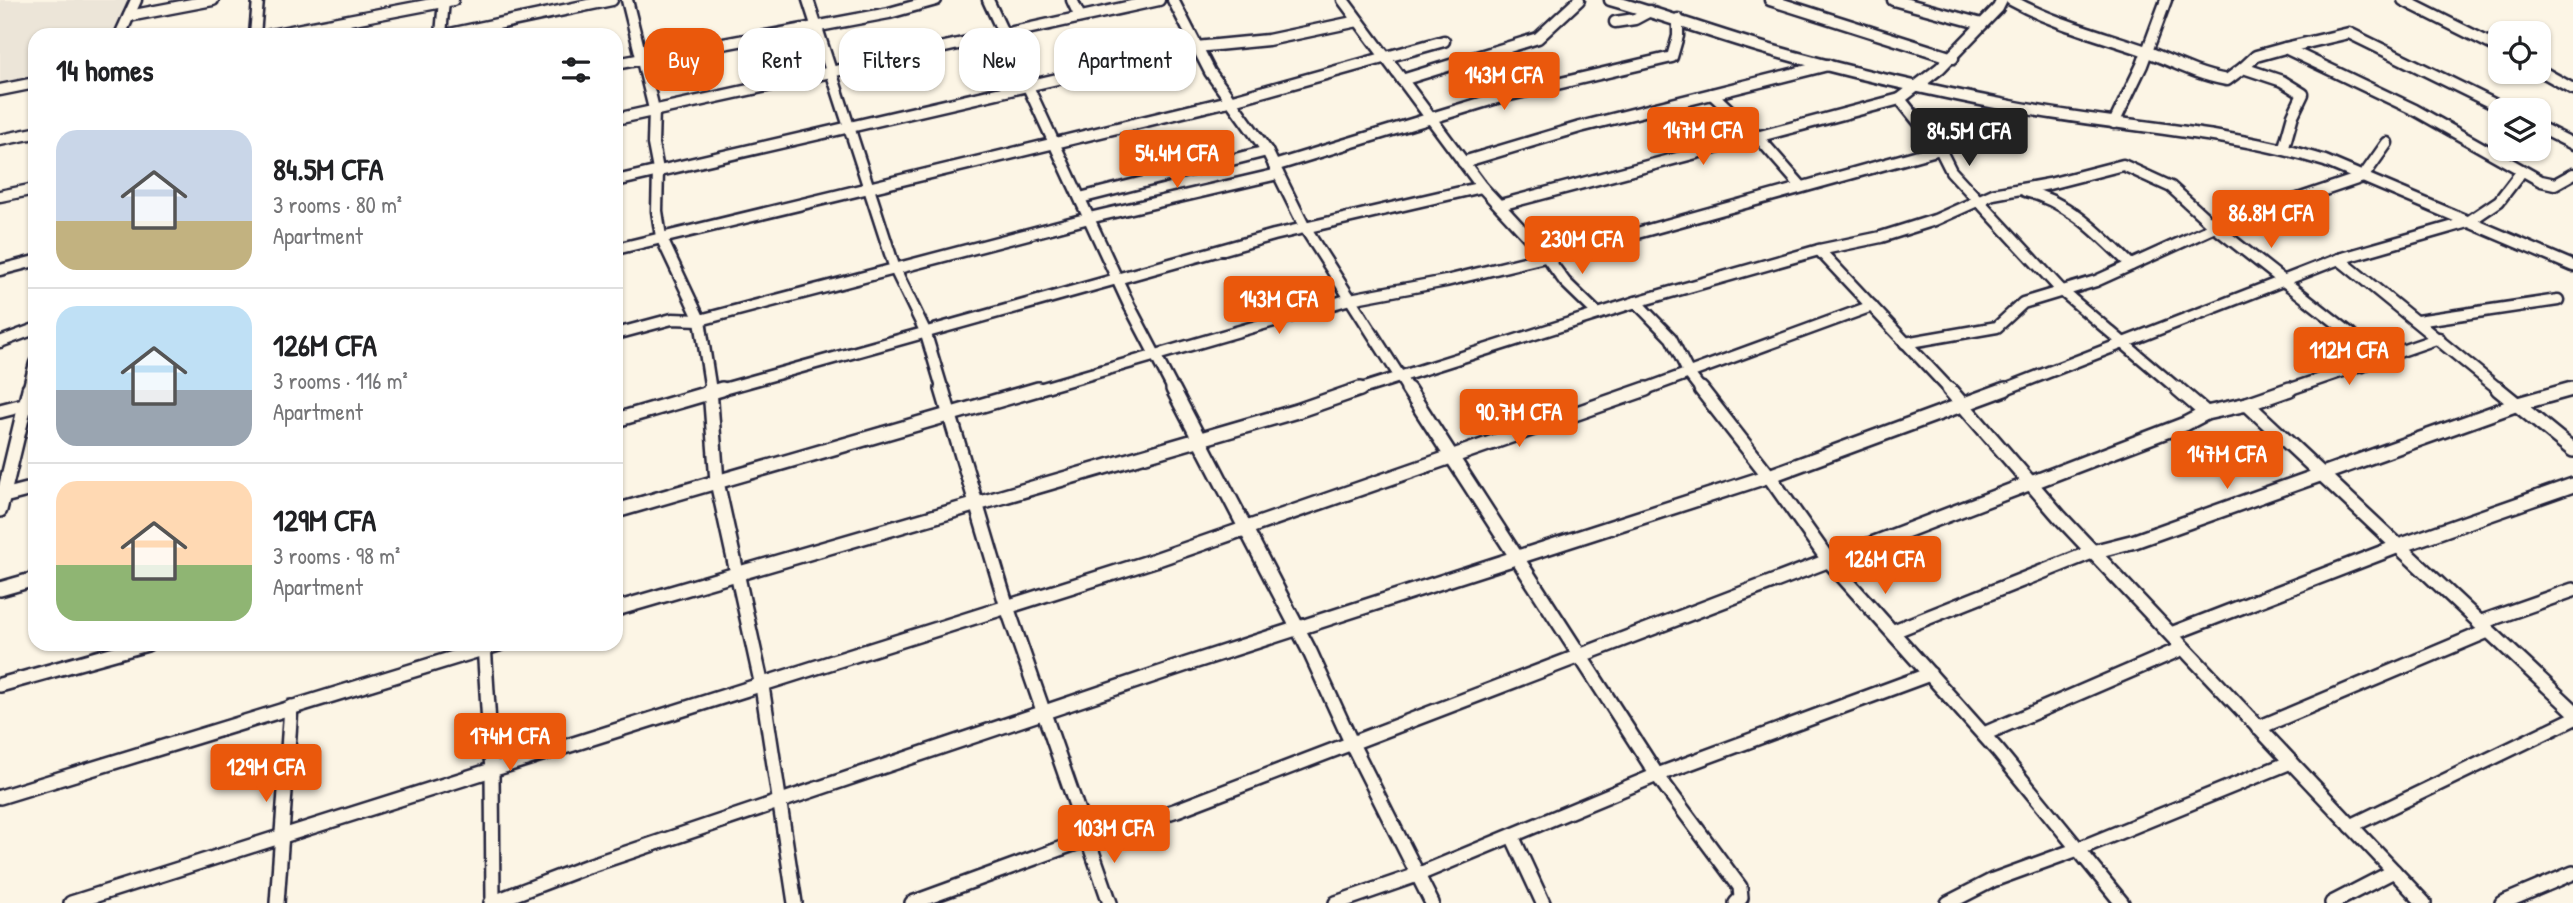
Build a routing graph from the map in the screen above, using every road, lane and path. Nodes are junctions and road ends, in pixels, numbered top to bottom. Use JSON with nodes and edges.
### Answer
{"nodes":[{"id":1,"x":136,"y":0,"type":"edge"},
{"id":2,"x":213,"y":0,"type":"edge"},
{"id":3,"x":258,"y":0,"type":"edge"},
{"id":4,"x":612,"y":0,"type":"edge"},
{"id":5,"x":626,"y":0,"type":"edge"},
{"id":6,"x":808,"y":0,"type":"edge"},
{"id":7,"x":936,"y":0,"type":"edge"},
{"id":8,"x":988,"y":0,"type":"edge"},
{"id":9,"x":1072,"y":0,"type":"edge"},
{"id":10,"x":1159,"y":0,"type":"edge"},
{"id":11,"x":1173,"y":0,"type":"edge"},
{"id":12,"x":1343,"y":0,"type":"edge"},
{"id":13,"x":1579,"y":0,"type":"edge"},
{"id":14,"x":1610,"y":0,"type":"edge"},
{"id":15,"x":1770,"y":0,"type":"edge"},
{"id":16,"x":1894,"y":0,"type":"edge"},
{"id":17,"x":2002,"y":0,"type":"edge"},
{"id":18,"x":2011,"y":0,"type":"edge"},
{"id":19,"x":2166,"y":0,"type":"edge"},
{"id":20,"x":2403,"y":0,"type":"edge"},
{"id":21,"x":2435,"y":0,"type":"edge"},
{"id":22,"x":447,"y":1,"type":"edge"},
{"id":23,"x":1650,"y":11,"type":"junction"},
{"id":24,"x":2431,"y":13,"type":"junction"},
{"id":25,"x":129,"y":16,"type":"junction"},
{"id":26,"x":1080,"y":16,"type":"junction"},
{"id":27,"x":1678,"y":19,"type":"junction"},
{"id":28,"x":1358,"y":21,"type":"junction"},
{"id":29,"x":332,"y":22,"type":"junction"},
{"id":30,"x":1615,"y":22,"type":"dead end"},
{"id":31,"x":1982,"y":24,"type":"junction"},
{"id":32,"x":816,"y":26,"type":"junction"},
{"id":33,"x":123,"y":28,"type":"edge"},
{"id":34,"x":256,"y":28,"type":"edge"},
{"id":35,"x":303,"y":28,"type":"edge"},
{"id":36,"x":332,"y":28,"type":"edge"},
{"id":37,"x":444,"y":28,"type":"edge"},
{"id":38,"x":477,"y":28,"type":"edge"},
{"id":39,"x":1001,"y":28,"type":"edge"},
{"id":40,"x":1022,"y":28,"type":"edge"},
{"id":41,"x":1187,"y":28,"type":"edge"},
{"id":42,"x":1444,"y":41,"type":"dead end"},
{"id":43,"x":959,"y":42,"type":"edge"},
{"id":44,"x":2488,"y":43,"type":"edge"},
{"id":45,"x":1196,"y":47,"type":"joint"},
{"id":46,"x":2285,"y":48,"type":"junction"},
{"id":47,"x":2147,"y":52,"type":"junction"},
{"id":48,"x":1385,"y":56,"type":"junction"},
{"id":49,"x":1953,"y":58,"type":"junction"},
{"id":50,"x":642,"y":59,"type":"junction"},
{"id":51,"x":623,"y":63,"type":"edge"},
{"id":52,"x":1831,"y":64,"type":"junction"},
{"id":53,"x":2243,"y":68,"type":"junction"},
{"id":54,"x":829,"y":71,"type":"junction"},
{"id":55,"x":2551,"y":76,"type":"edge"},
{"id":56,"x":1402,"y":80,"type":"junction"},
{"id":57,"x":28,"y":84,"type":"edge"},
{"id":58,"x":1920,"y":87,"type":"junction"},
{"id":59,"x":2573,"y":89,"type":"edge"},
{"id":60,"x":0,"y":90,"type":"edge"},
{"id":61,"x":999,"y":91,"type":"edge"},
{"id":62,"x":1030,"y":91,"type":"edge"},
{"id":63,"x":1712,"y":94,"type":"junction"},
{"id":64,"x":1900,"y":99,"type":"junction"},
{"id":65,"x":1229,"y":101,"type":"junction"},
{"id":66,"x":2488,"y":101,"type":"edge"},
{"id":67,"x":654,"y":109,"type":"junction"},
{"id":68,"x":623,"y":117,"type":"edge"},
{"id":69,"x":1431,"y":118,"type":"junction"},
{"id":70,"x":2114,"y":123,"type":"junction"},
{"id":71,"x":848,"y":128,"type":"junction"},
{"id":72,"x":2551,"y":133,"type":"edge"},
{"id":73,"x":28,"y":134,"type":"edge"},
{"id":74,"x":1758,"y":137,"type":"junction"},
{"id":75,"x":0,"y":140,"type":"edge"},
{"id":76,"x":1054,"y":142,"type":"junction"},
{"id":77,"x":2387,"y":143,"type":"dead end"},
{"id":78,"x":2573,"y":144,"type":"edge"},
{"id":79,"x":2284,"y":147,"type":"junction"},
{"id":80,"x":1940,"y":149,"type":"junction"},
{"id":81,"x":1267,"y":150,"type":"junction"},
{"id":82,"x":1463,"y":162,"type":"junction"},
{"id":83,"x":657,"y":170,"type":"junction"},
{"id":84,"x":1276,"y":170,"type":"junction"},
{"id":85,"x":2522,"y":171,"type":"junction"},
{"id":86,"x":2573,"y":174,"type":"edge"},
{"id":87,"x":2363,"y":177,"type":"junction"},
{"id":88,"x":623,"y":179,"type":"edge"},
{"id":89,"x":1801,"y":186,"type":"junction"},
{"id":90,"x":1482,"y":187,"type":"junction"},
{"id":91,"x":868,"y":188,"type":"junction"},
{"id":92,"x":2014,"y":189,"type":"junction"},
{"id":93,"x":28,"y":190,"type":"edge"},
{"id":94,"x":0,"y":196,"type":"edge"},
{"id":95,"x":1080,"y":198,"type":"junction"},
{"id":96,"x":1977,"y":201,"type":"junction"},
{"id":97,"x":1500,"y":205,"type":"junction"},
{"id":98,"x":1089,"y":218,"type":"junction"},
{"id":99,"x":2468,"y":222,"type":"junction"},
{"id":100,"x":2215,"y":227,"type":"junction"},
{"id":101,"x":1305,"y":228,"type":"junction"},
{"id":102,"x":661,"y":237,"type":"junction"},
{"id":103,"x":623,"y":247,"type":"edge"},
{"id":104,"x":1819,"y":250,"type":"junction"},
{"id":105,"x":1545,"y":255,"type":"junction"},
{"id":106,"x":2339,"y":259,"type":"junction"},
{"id":107,"x":28,"y":263,"type":"edge"},
{"id":108,"x":2131,"y":265,"type":"junction"},
{"id":109,"x":2573,"y":266,"type":"edge"},
{"id":110,"x":895,"y":269,"type":"junction"},
{"id":111,"x":0,"y":270,"type":"edge"},
{"id":112,"x":1117,"y":279,"type":"junction"},
{"id":113,"x":2285,"y":282,"type":"junction"},
{"id":114,"x":2062,"y":291,"type":"junction"},
{"id":115,"x":1350,"y":299,"type":"junction"},
{"id":116,"x":2558,"y":300,"type":"dead end"},
{"id":117,"x":1636,"y":302,"type":"junction"},
{"id":118,"x":1872,"y":306,"type":"junction"},
{"id":119,"x":1598,"y":314,"type":"junction"},
{"id":120,"x":700,"y":320,"type":"junction"},
{"id":121,"x":2417,"y":321,"type":"junction"},
{"id":122,"x":925,"y":331,"type":"junction"},
{"id":123,"x":28,"y":332,"type":"edge"},
{"id":124,"x":623,"y":332,"type":"edge"},
{"id":125,"x":2439,"y":338,"type":"junction"},
{"id":126,"x":0,"y":342,"type":"edge"},
{"id":127,"x":2125,"y":342,"type":"junction"},
{"id":128,"x":1905,"y":343,"type":"junction"},
{"id":129,"x":1154,"y":355,"type":"junction"},
{"id":130,"x":2363,"y":366,"type":"junction"},
{"id":131,"x":1689,"y":374,"type":"junction"},
{"id":132,"x":1400,"y":375,"type":"junction"},
{"id":133,"x":2573,"y":389,"type":"edge"},
{"id":134,"x":711,"y":394,"type":"junction"},
{"id":135,"x":28,"y":404,"type":"edge"},
{"id":136,"x":2247,"y":404,"type":"junction"},
{"id":137,"x":2518,"y":404,"type":"junction"},
{"id":138,"x":1964,"y":405,"type":"junction"},
{"id":139,"x":28,"y":410,"type":"edge"},
{"id":140,"x":0,"y":411,"type":"edge"},
{"id":141,"x":2206,"y":412,"type":"junction"},
{"id":142,"x":950,"y":414,"type":"junction"},
{"id":143,"x":623,"y":418,"type":"edge"},
{"id":144,"x":1197,"y":440,"type":"junction"},
{"id":145,"x":2573,"y":450,"type":"edge"},
{"id":146,"x":1449,"y":456,"type":"junction"},
{"id":147,"x":2324,"y":474,"type":"junction"},
{"id":148,"x":1769,"y":476,"type":"junction"},
{"id":149,"x":717,"y":482,"type":"junction"},
{"id":150,"x":2030,"y":482,"type":"junction"},
{"id":151,"x":2573,"y":485,"type":"edge"},
{"id":152,"x":28,"y":490,"type":"edge"},
{"id":153,"x":2,"y":497,"type":"edge"},
{"id":154,"x":978,"y":504,"type":"junction"},
{"id":155,"x":623,"y":509,"type":"edge"},
{"id":156,"x":0,"y":510,"type":"edge"},
{"id":157,"x":1244,"y":528,"type":"junction"},
{"id":158,"x":2399,"y":546,"type":"junction"},
{"id":159,"x":2092,"y":552,"type":"junction"},
{"id":160,"x":1519,"y":557,"type":"junction"},
{"id":161,"x":1829,"y":561,"type":"junction"},
{"id":162,"x":737,"y":573,"type":"junction"},
{"id":163,"x":28,"y":581,"type":"edge"},
{"id":164,"x":0,"y":589,"type":"edge"},
{"id":165,"x":2573,"y":590,"type":"edge"},
{"id":166,"x":623,"y":607,"type":"edge"},
{"id":167,"x":1007,"y":607,"type":"junction"},
{"id":168,"x":2483,"y":627,"type":"junction"},
{"id":169,"x":1297,"y":629,"type":"junction"},
{"id":170,"x":1894,"y":631,"type":"junction"},
{"id":171,"x":2171,"y":634,"type":"junction"},
{"id":172,"x":2183,"y":648,"type":"junction"},
{"id":173,"x":122,"y":651,"type":"edge"},
{"id":174,"x":470,"y":651,"type":"edge"},
{"id":175,"x":489,"y":651,"type":"edge"},
{"id":176,"x":1578,"y":654,"type":"junction"},
{"id":177,"x":1930,"y":674,"type":"junction"},
{"id":178,"x":0,"y":685,"type":"edge"},
{"id":179,"x":762,"y":686,"type":"junction"},
{"id":180,"x":291,"y":707,"type":"junction"},
{"id":181,"x":2573,"y":710,"type":"edge"},
{"id":182,"x":1045,"y":712,"type":"junction"},
{"id":183,"x":2573,"y":719,"type":"edge"},
{"id":184,"x":2258,"y":728,"type":"junction"},
{"id":185,"x":1984,"y":734,"type":"junction"},
{"id":186,"x":1351,"y":742,"type":"junction"},
{"id":187,"x":2291,"y":762,"type":"junction"},
{"id":188,"x":492,"y":772,"type":"junction"},
{"id":189,"x":1657,"y":775,"type":"junction"},
{"id":190,"x":0,"y":797,"type":"edge"},
{"id":191,"x":780,"y":801,"type":"junction"},
{"id":192,"x":2351,"y":826,"type":"junction"},
{"id":193,"x":281,"y":835,"type":"junction"},
{"id":194,"x":1512,"y":836,"type":"junction"},
{"id":195,"x":1087,"y":839,"type":"junction"},
{"id":196,"x":2078,"y":849,"type":"junction"},
{"id":197,"x":2394,"y":871,"type":"junction"},
{"id":198,"x":2573,"y":873,"type":"edge"},
{"id":199,"x":1417,"y":875,"type":"junction"},
{"id":200,"x":71,"y":903,"type":"edge"},
{"id":201,"x":277,"y":903,"type":"edge"},
{"id":202,"x":492,"y":903,"type":"edge"},
{"id":203,"x":795,"y":903,"type":"edge"},
{"id":204,"x":912,"y":903,"type":"edge"},
{"id":205,"x":1110,"y":903,"type":"edge"},
{"id":206,"x":1336,"y":903,"type":"edge"},
{"id":207,"x":1432,"y":903,"type":"edge"},
{"id":208,"x":1543,"y":903,"type":"edge"},
{"id":209,"x":1736,"y":903,"type":"edge"},
{"id":210,"x":1948,"y":903,"type":"edge"},
{"id":211,"x":2122,"y":903,"type":"edge"},
{"id":212,"x":2332,"y":903,"type":"edge"},
{"id":213,"x":2424,"y":903,"type":"edge"},
{"id":214,"x":2502,"y":903,"type":"edge"}],
"edges":[{"from":1,"to":25,"type":"street"},
{"from":2,"to":25,"type":"street"},
{"from":3,"to":34,"type":"street"},
{"from":4,"to":38,"type":"street"},
{"from":5,"to":50,"type":"street"},
{"from":6,"to":32,"type":"street"},
{"from":7,"to":32,"type":"street"},
{"from":8,"to":39,"type":"street"},
{"from":9,"to":26,"type":"street"},
{"from":10,"to":26,"type":"street"},
{"from":11,"to":41,"type":"street"},
{"from":12,"to":28,"type":"street"},
{"from":13,"to":56,"type":"street"},
{"from":14,"to":23,"type":"street"},
{"from":15,"to":49,"type":"street"},
{"from":16,"to":31,"type":"street"},
{"from":17,"to":31,"type":"street"},
{"from":18,"to":47,"type":"street"},
{"from":19,"to":47,"type":"street"},
{"from":20,"to":24,"type":"street"},
{"from":21,"to":24,"type":"street"},
{"from":22,"to":29,"type":"street"},
{"from":22,"to":37,"type":"street"},
{"from":23,"to":27,"type":"street"},
{"from":23,"to":30,"type":"street"},
{"from":24,"to":44,"type":"street"},
{"from":25,"to":33,"type":"street"},
{"from":26,"to":40,"type":"street"},
{"from":27,"to":52,"type":"street"},
{"from":27,"to":69,"type":"street"},
{"from":28,"to":45,"type":"street"},
{"from":28,"to":48,"type":"street"},
{"from":29,"to":35,"type":"street"},
{"from":29,"to":36,"type":"street"},
{"from":31,"to":49,"type":"street"},
{"from":32,"to":50,"type":"street"},
{"from":32,"to":54,"type":"street"},
{"from":42,"to":48,"type":"street"},
{"from":43,"to":54,"type":"street"},
{"from":45,"to":65,"type":"street"},
{"from":46,"to":53,"type":"street"},
{"from":46,"to":66,"type":"street"},
{"from":46,"to":85,"type":"street"},
{"from":47,"to":53,"type":"street"},
{"from":47,"to":70,"type":"street"},
{"from":48,"to":56,"type":"street"},
{"from":48,"to":65,"type":"street"},
{"from":49,"to":58,"type":"street"},
{"from":50,"to":51,"type":"street"},
{"from":50,"to":67,"type":"street"},
{"from":52,"to":58,"type":"street"},
{"from":52,"to":63,"type":"street"},
{"from":53,"to":79,"type":"street"},
{"from":54,"to":67,"type":"street"},
{"from":54,"to":71,"type":"street"},
{"from":55,"to":59,"type":"street"},
{"from":56,"to":69,"type":"street"},
{"from":57,"to":60,"type":"street"},
{"from":58,"to":64,"type":"street"},
{"from":58,"to":70,"type":"street"},
{"from":61,"to":71,"type":"street"},
{"from":62,"to":76,"type":"street"},
{"from":63,"to":74,"type":"street"},
{"from":63,"to":82,"type":"street"},
{"from":64,"to":74,"type":"street"},
{"from":64,"to":80,"type":"street"},
{"from":65,"to":76,"type":"street"},
{"from":65,"to":81,"type":"street"},
{"from":67,"to":68,"type":"street"},
{"from":67,"to":83,"type":"street"},
{"from":69,"to":82,"type":"street"},
{"from":69,"to":84,"type":"street"},
{"from":70,"to":79,"type":"street"},
{"from":71,"to":83,"type":"street"},
{"from":71,"to":91,"type":"street"},
{"from":72,"to":78,"type":"street"},
{"from":73,"to":75,"type":"street"},
{"from":74,"to":89,"type":"street"},
{"from":74,"to":97,"type":"street"},
{"from":76,"to":91,"type":"street"},
{"from":76,"to":95,"type":"street"},
{"from":77,"to":87,"type":"street"},
{"from":79,"to":87,"type":"street"},
{"from":80,"to":89,"type":"street"},
{"from":80,"to":96,"type":"street"},
{"from":81,"to":84,"type":"street"},
{"from":81,"to":95,"type":"street"},
{"from":82,"to":90,"type":"street"},
{"from":83,"to":88,"type":"street"},
{"from":83,"to":102,"type":"street"},
{"from":84,"to":98,"type":"street"},
{"from":84,"to":101,"type":"street"},
{"from":85,"to":86,"type":"street"},
{"from":85,"to":99,"type":"street"},
{"from":87,"to":99,"type":"street"},
{"from":87,"to":100,"type":"street"},
{"from":89,"to":105,"type":"street"},
{"from":90,"to":97,"type":"street"},
{"from":90,"to":101,"type":"street"},
{"from":91,"to":102,"type":"street"},
{"from":91,"to":110,"type":"street"},
{"from":92,"to":96,"type":"street"},
{"from":92,"to":100,"type":"street"},
{"from":92,"to":108,"type":"street"},
{"from":93,"to":94,"type":"street"},
{"from":95,"to":98,"type":"street"},
{"from":96,"to":104,"type":"street"},
{"from":96,"to":114,"type":"street"},
{"from":97,"to":105,"type":"street"},
{"from":98,"to":110,"type":"street"},
{"from":98,"to":112,"type":"street"},
{"from":99,"to":106,"type":"street"},
{"from":99,"to":109,"type":"street"},
{"from":100,"to":108,"type":"street"},
{"from":100,"to":113,"type":"street"},
{"from":101,"to":112,"type":"street"},
{"from":101,"to":115,"type":"street"},
{"from":102,"to":103,"type":"street"},
{"from":102,"to":120,"type":"street"},
{"from":104,"to":117,"type":"street"},
{"from":104,"to":118,"type":"street"},
{"from":105,"to":115,"type":"street"},
{"from":105,"to":119,"type":"street"},
{"from":106,"to":113,"type":"street"},
{"from":106,"to":121,"type":"street"},
{"from":107,"to":111,"type":"street"},
{"from":108,"to":114,"type":"street"},
{"from":110,"to":120,"type":"street"},
{"from":110,"to":122,"type":"street"},
{"from":112,"to":122,"type":"street"},
{"from":112,"to":129,"type":"street"},
{"from":113,"to":127,"type":"street"},
{"from":113,"to":130,"type":"street"},
{"from":114,"to":127,"type":"street"},
{"from":114,"to":128,"type":"street"},
{"from":115,"to":129,"type":"street"},
{"from":115,"to":132,"type":"street"},
{"from":116,"to":121,"type":"street"},
{"from":117,"to":119,"type":"street"},
{"from":117,"to":131,"type":"street"},
{"from":118,"to":128,"type":"street"},
{"from":118,"to":131,"type":"street"},
{"from":119,"to":132,"type":"street"},
{"from":120,"to":124,"type":"street"},
{"from":120,"to":134,"type":"street"},
{"from":121,"to":125,"type":"street"},
{"from":122,"to":134,"type":"street"},
{"from":122,"to":142,"type":"street"},
{"from":123,"to":126,"type":"street"},
{"from":125,"to":130,"type":"street"},
{"from":125,"to":137,"type":"street"},
{"from":127,"to":138,"type":"street"},
{"from":127,"to":141,"type":"street"},
{"from":128,"to":138,"type":"street"},
{"from":129,"to":142,"type":"street"},
{"from":129,"to":144,"type":"street"},
{"from":130,"to":136,"type":"street"},
{"from":131,"to":146,"type":"street"},
{"from":131,"to":148,"type":"street"},
{"from":132,"to":144,"type":"street"},
{"from":132,"to":146,"type":"street"},
{"from":133,"to":137,"type":"street"},
{"from":134,"to":143,"type":"street"},
{"from":134,"to":149,"type":"street"},
{"from":135,"to":140,"type":"street"},
{"from":136,"to":141,"type":"street"},
{"from":136,"to":147,"type":"street"},
{"from":137,"to":145,"type":"street"},
{"from":137,"to":147,"type":"street"},
{"from":138,"to":148,"type":"street"},
{"from":138,"to":150,"type":"street"},
{"from":139,"to":153,"type":"street"},
{"from":141,"to":150,"type":"street"},
{"from":142,"to":149,"type":"street"},
{"from":142,"to":154,"type":"street"},
{"from":144,"to":154,"type":"street"},
{"from":144,"to":157,"type":"street"},
{"from":146,"to":157,"type":"street"},
{"from":146,"to":160,"type":"street"},
{"from":147,"to":158,"type":"street"},
{"from":147,"to":159,"type":"street"},
{"from":148,"to":160,"type":"street"},
{"from":148,"to":161,"type":"street"},
{"from":149,"to":155,"type":"street"},
{"from":149,"to":162,"type":"street"},
{"from":150,"to":159,"type":"street"},
{"from":150,"to":161,"type":"street"},
{"from":151,"to":158,"type":"street"},
{"from":152,"to":153,"type":"street"},
{"from":153,"to":156,"type":"street"},
{"from":154,"to":162,"type":"street"},
{"from":154,"to":167,"type":"street"},
{"from":157,"to":167,"type":"street"},
{"from":157,"to":169,"type":"street"},
{"from":158,"to":168,"type":"street"},
{"from":158,"to":171,"type":"street"},
{"from":159,"to":170,"type":"street"},
{"from":159,"to":171,"type":"street"},
{"from":160,"to":169,"type":"street"},
{"from":160,"to":176,"type":"street"},
{"from":161,"to":170,"type":"street"},
{"from":161,"to":176,"type":"street"},
{"from":162,"to":166,"type":"street"},
{"from":162,"to":179,"type":"street"},
{"from":163,"to":164,"type":"street"},
{"from":165,"to":168,"type":"street"},
{"from":167,"to":179,"type":"street"},
{"from":167,"to":182,"type":"street"},
{"from":168,"to":181,"type":"street"},
{"from":168,"to":184,"type":"street"},
{"from":169,"to":182,"type":"street"},
{"from":169,"to":186,"type":"street"},
{"from":170,"to":177,"type":"street"},
{"from":171,"to":172,"type":"street"},
{"from":172,"to":184,"type":"street"},
{"from":172,"to":185,"type":"street"},
{"from":173,"to":178,"type":"street"},
{"from":174,"to":180,"type":"street"},
{"from":175,"to":188,"type":"street"},
{"from":176,"to":186,"type":"street"},
{"from":176,"to":189,"type":"street"},
{"from":177,"to":185,"type":"street"},
{"from":177,"to":189,"type":"street"},
{"from":179,"to":188,"type":"street"},
{"from":179,"to":191,"type":"street"},
{"from":180,"to":190,"type":"street"},
{"from":180,"to":193,"type":"street"},
{"from":182,"to":191,"type":"street"},
{"from":182,"to":195,"type":"street"},
{"from":183,"to":192,"type":"street"},
{"from":184,"to":187,"type":"street"},
{"from":185,"to":196,"type":"street"},
{"from":186,"to":195,"type":"street"},
{"from":186,"to":199,"type":"street"},
{"from":187,"to":192,"type":"street"},
{"from":187,"to":196,"type":"street"},
{"from":188,"to":193,"type":"street"},
{"from":188,"to":202,"type":"street"},
{"from":189,"to":194,"type":"street"},
{"from":189,"to":209,"type":"street"},
{"from":191,"to":202,"type":"street"},
{"from":191,"to":203,"type":"street"},
{"from":192,"to":197,"type":"street"},
{"from":193,"to":200,"type":"street"},
{"from":193,"to":201,"type":"street"},
{"from":194,"to":199,"type":"street"},
{"from":194,"to":208,"type":"street"},
{"from":195,"to":204,"type":"street"},
{"from":195,"to":205,"type":"street"},
{"from":196,"to":210,"type":"street"},
{"from":196,"to":211,"type":"street"},
{"from":197,"to":212,"type":"street"},
{"from":197,"to":213,"type":"street"},
{"from":198,"to":214,"type":"street"},
{"from":199,"to":206,"type":"street"},
{"from":199,"to":207,"type":"street"}]}
